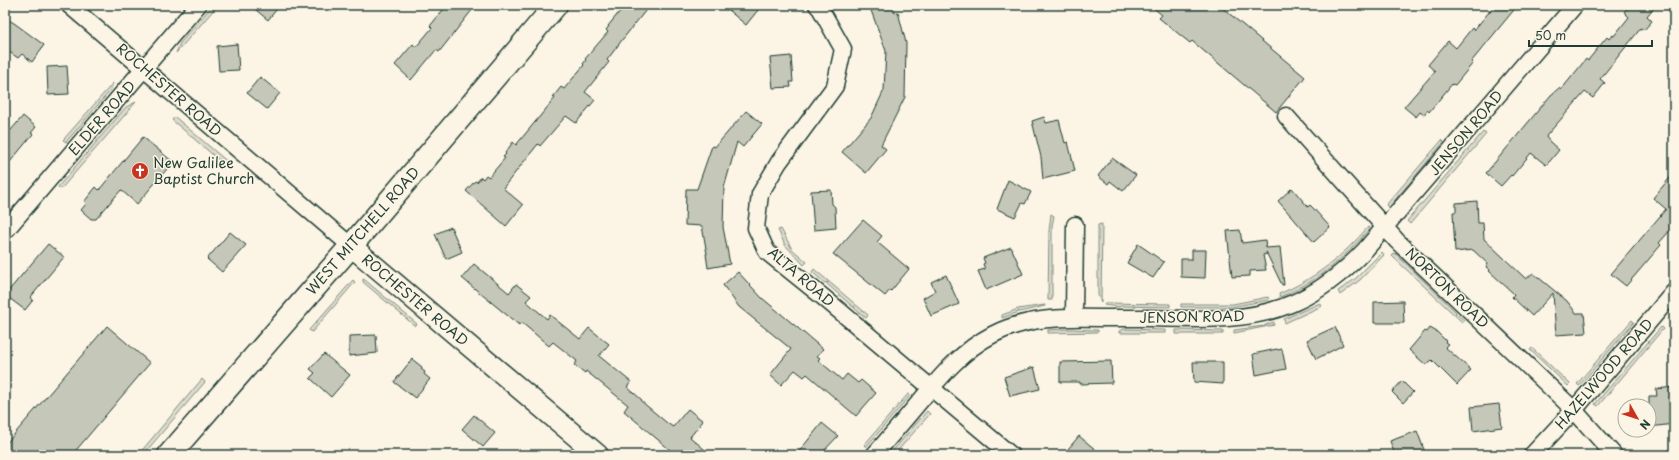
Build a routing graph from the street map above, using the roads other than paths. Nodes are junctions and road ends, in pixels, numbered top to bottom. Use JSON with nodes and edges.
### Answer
{"nodes":[{"id":1,"x":69,"y":5,"type":"edge"},
{"id":2,"x":198,"y":5,"type":"edge"},
{"id":3,"x":556,"y":5,"type":"edge"},
{"id":4,"x":816,"y":5,"type":"edge"},
{"id":5,"x":1575,"y":5,"type":"edge"},
{"id":6,"x":144,"y":68,"type":"junction"},
{"id":7,"x":1286,"y":116,"type":"dead end"},
{"id":8,"x":1075,"y":225,"type":"dead end"},
{"id":9,"x":1385,"y":228,"type":"junction"},
{"id":10,"x":5,"y":231,"type":"edge"},
{"id":11,"x":351,"y":246,"type":"junction"},
{"id":12,"x":1674,"y":292,"type":"edge"},
{"id":13,"x":1074,"y":317,"type":"junction"},
{"id":14,"x":932,"y":388,"type":"junction"},
{"id":15,"x":1574,"y":410,"type":"junction"},
{"id":16,"x":168,"y":455,"type":"edge"},
{"id":17,"x":598,"y":455,"type":"edge"},
{"id":18,"x":874,"y":455,"type":"edge"},
{"id":19,"x":1010,"y":455,"type":"edge"},
{"id":20,"x":1532,"y":455,"type":"edge"},
{"id":21,"x":1614,"y":455,"type":"edge"}],
"edges":[{"from":1,"to":6,"type":"street","name":"ROCHESTER ROAD"},
{"from":2,"to":6,"type":"street","name":"ELDER ROAD"},
{"from":3,"to":11,"type":"main road","name":"WEST MITCHELL ROAD"},
{"from":4,"to":14,"type":"street","name":"ALTA ROAD"},
{"from":5,"to":9,"type":"street","name":"JENSON ROAD"},
{"from":6,"to":10,"type":"street","name":"ELDER ROAD"},
{"from":6,"to":11,"type":"street","name":"ROCHESTER ROAD"},
{"from":7,"to":9,"type":"street","name":"NORTON ROAD"},
{"from":8,"to":13,"type":"street"},
{"from":9,"to":13,"type":"street","name":"JENSON ROAD"},
{"from":9,"to":15,"type":"street","name":"NORTON ROAD"},
{"from":11,"to":16,"type":"main road","name":"WEST MITCHELL ROAD"},
{"from":11,"to":17,"type":"street","name":"ROCHESTER ROAD"},
{"from":12,"to":15,"type":"street","name":"HAZELWOOD ROAD"},
{"from":13,"to":14,"type":"street","name":"JENSON ROAD"},
{"from":14,"to":18,"type":"street","name":"JENSON ROAD"},
{"from":14,"to":19,"type":"street","name":"ALTA ROAD"},
{"from":15,"to":20,"type":"street","name":"HAZELWOOD ROAD"},
{"from":15,"to":21,"type":"street","name":"NORTON ROAD"}]}
